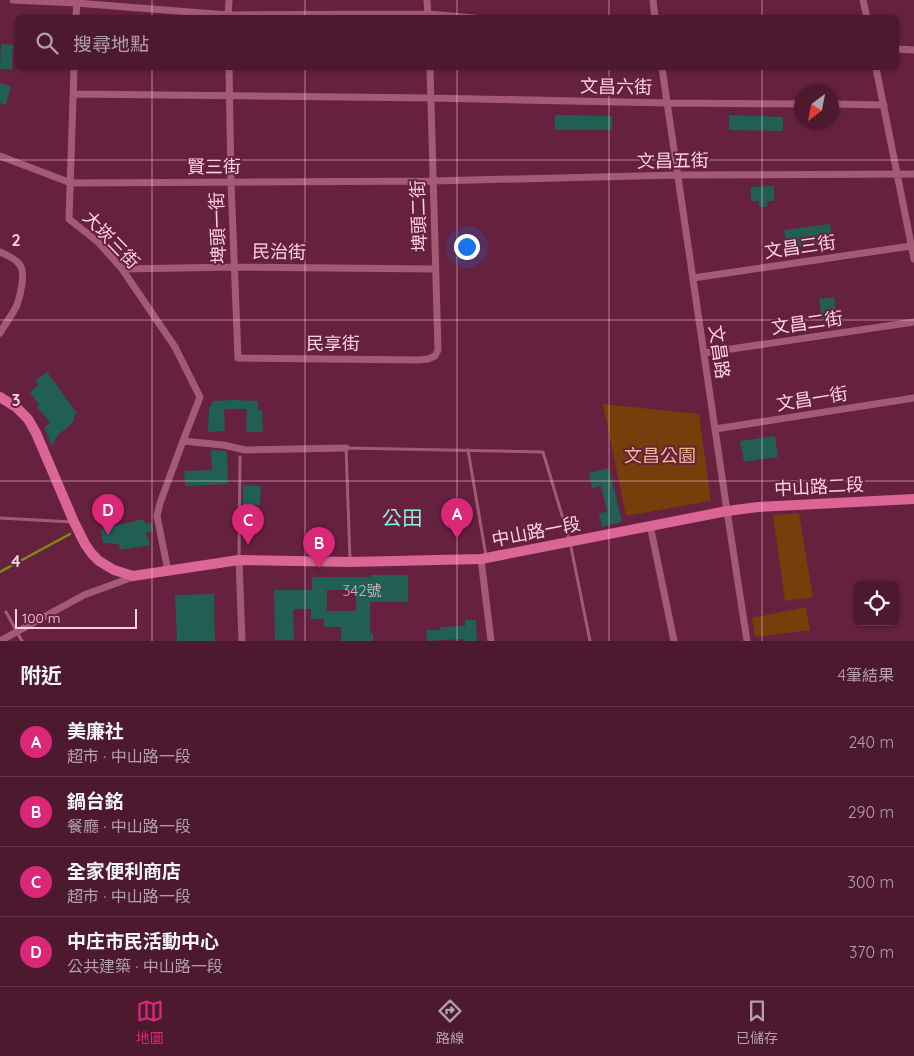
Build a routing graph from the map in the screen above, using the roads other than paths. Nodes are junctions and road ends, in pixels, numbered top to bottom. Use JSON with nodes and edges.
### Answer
{"nodes":[{"id":1,"x":13,"y":0,"type":"edge"},
{"id":2,"x":229,"y":0,"type":"edge"},
{"id":3,"x":427,"y":0,"type":"edge"},
{"id":4,"x":653,"y":0,"type":"edge"},
{"id":5,"x":863,"y":0,"type":"edge"},
{"id":6,"x":76,"y":2,"type":"edge"},
{"id":7,"x":76,"y":15,"type":"edge"},
{"id":8,"x":217,"y":15,"type":"edge"},
{"id":9,"x":228,"y":15,"type":"edge"},
{"id":10,"x":428,"y":15,"type":"edge"},
{"id":11,"x":655,"y":15,"type":"edge"},
{"id":12,"x":866,"y":15,"type":"edge"},
{"id":13,"x":899,"y":49,"type":"edge"},
{"id":14,"x":914,"y":50,"type":"edge"},
{"id":15,"x":74,"y":70,"type":"edge"},
{"id":16,"x":229,"y":70,"type":"edge"},
{"id":17,"x":430,"y":70,"type":"edge"},
{"id":18,"x":662,"y":70,"type":"edge"},
{"id":19,"x":876,"y":70,"type":"edge"},
{"id":20,"x":74,"y":94,"type":"junction"},
{"id":21,"x":229,"y":96,"type":"junction"},
{"id":22,"x":431,"y":98,"type":"junction"},
{"id":23,"x":668,"y":104,"type":"junction"},
{"id":24,"x":794,"y":104,"type":"edge"},
{"id":25,"x":839,"y":104,"type":"edge"},
{"id":26,"x":884,"y":105,"type":"junction"},
{"id":27,"x":0,"y":156,"type":"edge"},
{"id":28,"x":897,"y":174,"type":"junction"},
{"id":29,"x":914,"y":174,"type":"edge"},
{"id":30,"x":678,"y":175,"type":"junction"},
{"id":31,"x":433,"y":181,"type":"junction"},
{"id":32,"x":71,"y":182,"type":"junction"},
{"id":33,"x":231,"y":182,"type":"junction"},
{"id":34,"x":911,"y":246,"type":"junction"},
{"id":35,"x":0,"y":252,"type":"edge"},
{"id":36,"x":914,"y":259,"type":"edge"},
{"id":37,"x":234,"y":267,"type":"junction"},
{"id":38,"x":122,"y":269,"type":"junction"},
{"id":39,"x":436,"y":269,"type":"junction"},
{"id":40,"x":693,"y":278,"type":"junction"},
{"id":41,"x":914,"y":322,"type":"edge"},
{"id":42,"x":0,"y":333,"type":"edge"},
{"id":43,"x":704,"y":352,"type":"junction"},
{"id":44,"x":238,"y":358,"type":"joint"},
{"id":45,"x":428,"y":359,"type":"joint"},
{"id":46,"x":0,"y":397,"type":"edge"},
{"id":47,"x":914,"y":398,"type":"edge"},
{"id":48,"x":715,"y":430,"type":"junction"},
{"id":49,"x":184,"y":441,"type":"junction"},
{"id":50,"x":346,"y":448,"type":"junction"},
{"id":51,"x":468,"y":450,"type":"junction"},
{"id":52,"x":240,"y":457,"type":"dead end"},
{"id":53,"x":914,"y":499,"type":"edge"},
{"id":54,"x":727,"y":511,"type":"junction"},
{"id":55,"x":0,"y":518,"type":"edge"},
{"id":56,"x":74,"y":522,"type":"junction"},
{"id":57,"x":650,"y":525,"type":"junction"},
{"id":58,"x":570,"y":542,"type":"junction"},
{"id":59,"x":484,"y":559,"type":"junction"},
{"id":60,"x":239,"y":560,"type":"junction"},
{"id":61,"x":350,"y":562,"type":"junction"},
{"id":62,"x":168,"y":571,"type":"junction"},
{"id":63,"x":133,"y":576,"type":"junction"},
{"id":64,"x":6,"y":612,"type":"dead end"},
{"id":65,"x":17,"y":631,"type":"junction"},
{"id":66,"x":0,"y":641,"type":"edge"},
{"id":67,"x":22,"y":641,"type":"edge"},
{"id":68,"x":242,"y":641,"type":"edge"},
{"id":69,"x":491,"y":641,"type":"edge"},
{"id":70,"x":590,"y":641,"type":"edge"},
{"id":71,"x":674,"y":641,"type":"edge"},
{"id":72,"x":747,"y":641,"type":"edge"}],
"edges":[{"from":1,"to":6,"type":"street"},
{"from":2,"to":9,"type":"street"},
{"from":3,"to":10,"type":"street"},
{"from":4,"to":11,"type":"street"},
{"from":5,"to":12,"type":"street"},
{"from":6,"to":7,"type":"street"},
{"from":6,"to":8,"type":"street"},
{"from":13,"to":14,"type":"street"},
{"from":15,"to":20,"type":"street","name":"大崁三街"},
{"from":16,"to":21,"type":"street","name":"埤頭一街"},
{"from":17,"to":22,"type":"street","name":"埤頭二街"},
{"from":18,"to":23,"type":"street","name":"文昌路"},
{"from":19,"to":26,"type":"street"},
{"from":20,"to":21,"type":"street","name":"文昌六街"},
{"from":20,"to":32,"type":"street","name":"大崁三街"},
{"from":21,"to":22,"type":"street","name":"文昌六街"},
{"from":21,"to":33,"type":"street","name":"埤頭一街"},
{"from":22,"to":23,"type":"street","name":"文昌六街"},
{"from":22,"to":31,"type":"street","name":"埤頭二街"},
{"from":23,"to":24,"type":"street","name":"文昌六街"},
{"from":23,"to":30,"type":"street","name":"文昌路"},
{"from":25,"to":26,"type":"street"},
{"from":26,"to":28,"type":"street"},
{"from":27,"to":32,"type":"street","name":"賢三街"},
{"from":28,"to":29,"type":"street","name":"文昌五街"},
{"from":28,"to":30,"type":"street","name":"文昌五街"},
{"from":28,"to":34,"type":"street"},
{"from":30,"to":31,"type":"street","name":"文昌五街"},
{"from":30,"to":40,"type":"street","name":"文昌路"},
{"from":31,"to":33,"type":"street","name":"賢三街"},
{"from":31,"to":39,"type":"street","name":"埤頭二街"},
{"from":32,"to":33,"type":"street","name":"賢三街"},
{"from":32,"to":38,"type":"street","name":"大崁三街"},
{"from":33,"to":37,"type":"street","name":"埤頭一街"},
{"from":34,"to":36,"type":"street"},
{"from":34,"to":40,"type":"street","name":"文昌三街"},
{"from":35,"to":42,"type":"street"},
{"from":37,"to":38,"type":"street","name":"民治街"},
{"from":37,"to":39,"type":"street","name":"民治街"},
{"from":37,"to":44,"type":"street","name":"埤頭一街"},
{"from":38,"to":49,"type":"street","name":"大崁三街"},
{"from":39,"to":45,"type":"street","name":"埤頭二街"},
{"from":40,"to":43,"type":"street","name":"文昌路"},
{"from":41,"to":43,"type":"street","name":"文昌二街"},
{"from":43,"to":48,"type":"street","name":"文昌路"},
{"from":44,"to":45,"type":"street","name":"民享街"},
{"from":46,"to":56,"type":"main road","name":"中山路一段"},
{"from":47,"to":48,"type":"street","name":"文昌一街"},
{"from":48,"to":54,"type":"street","name":"文昌路"},
{"from":49,"to":50,"type":"street"},
{"from":49,"to":62,"type":"street","name":"大崁三街"},
{"from":50,"to":51,"type":"lane"},
{"from":50,"to":61,"type":"lane"},
{"from":51,"to":58,"type":"lane"},
{"from":51,"to":59,"type":"lane"},
{"from":52,"to":60,"type":"lane"},
{"from":53,"to":54,"type":"main road","name":"中山路二段"},
{"from":54,"to":57,"type":"main road","name":"中山路一段"},
{"from":54,"to":72,"type":"street","name":"文昌路"},
{"from":55,"to":56,"type":"lane"},
{"from":56,"to":63,"type":"main road","name":"中山路一段"},
{"from":57,"to":58,"type":"main road","name":"中山路一段"},
{"from":57,"to":71,"type":"street"},
{"from":58,"to":59,"type":"main road","name":"中山路一段"},
{"from":58,"to":70,"type":"lane"},
{"from":59,"to":61,"type":"main road","name":"中山路一段"},
{"from":59,"to":69,"type":"street"},
{"from":60,"to":61,"type":"main road","name":"中山路一段"},
{"from":60,"to":62,"type":"main road","name":"中山路一段"},
{"from":60,"to":68,"type":"street"},
{"from":62,"to":63,"type":"main road","name":"中山路一段"},
{"from":63,"to":65,"type":"street"},
{"from":64,"to":65,"type":"lane"},
{"from":65,"to":66,"type":"street"},
{"from":65,"to":67,"type":"lane"}]}
